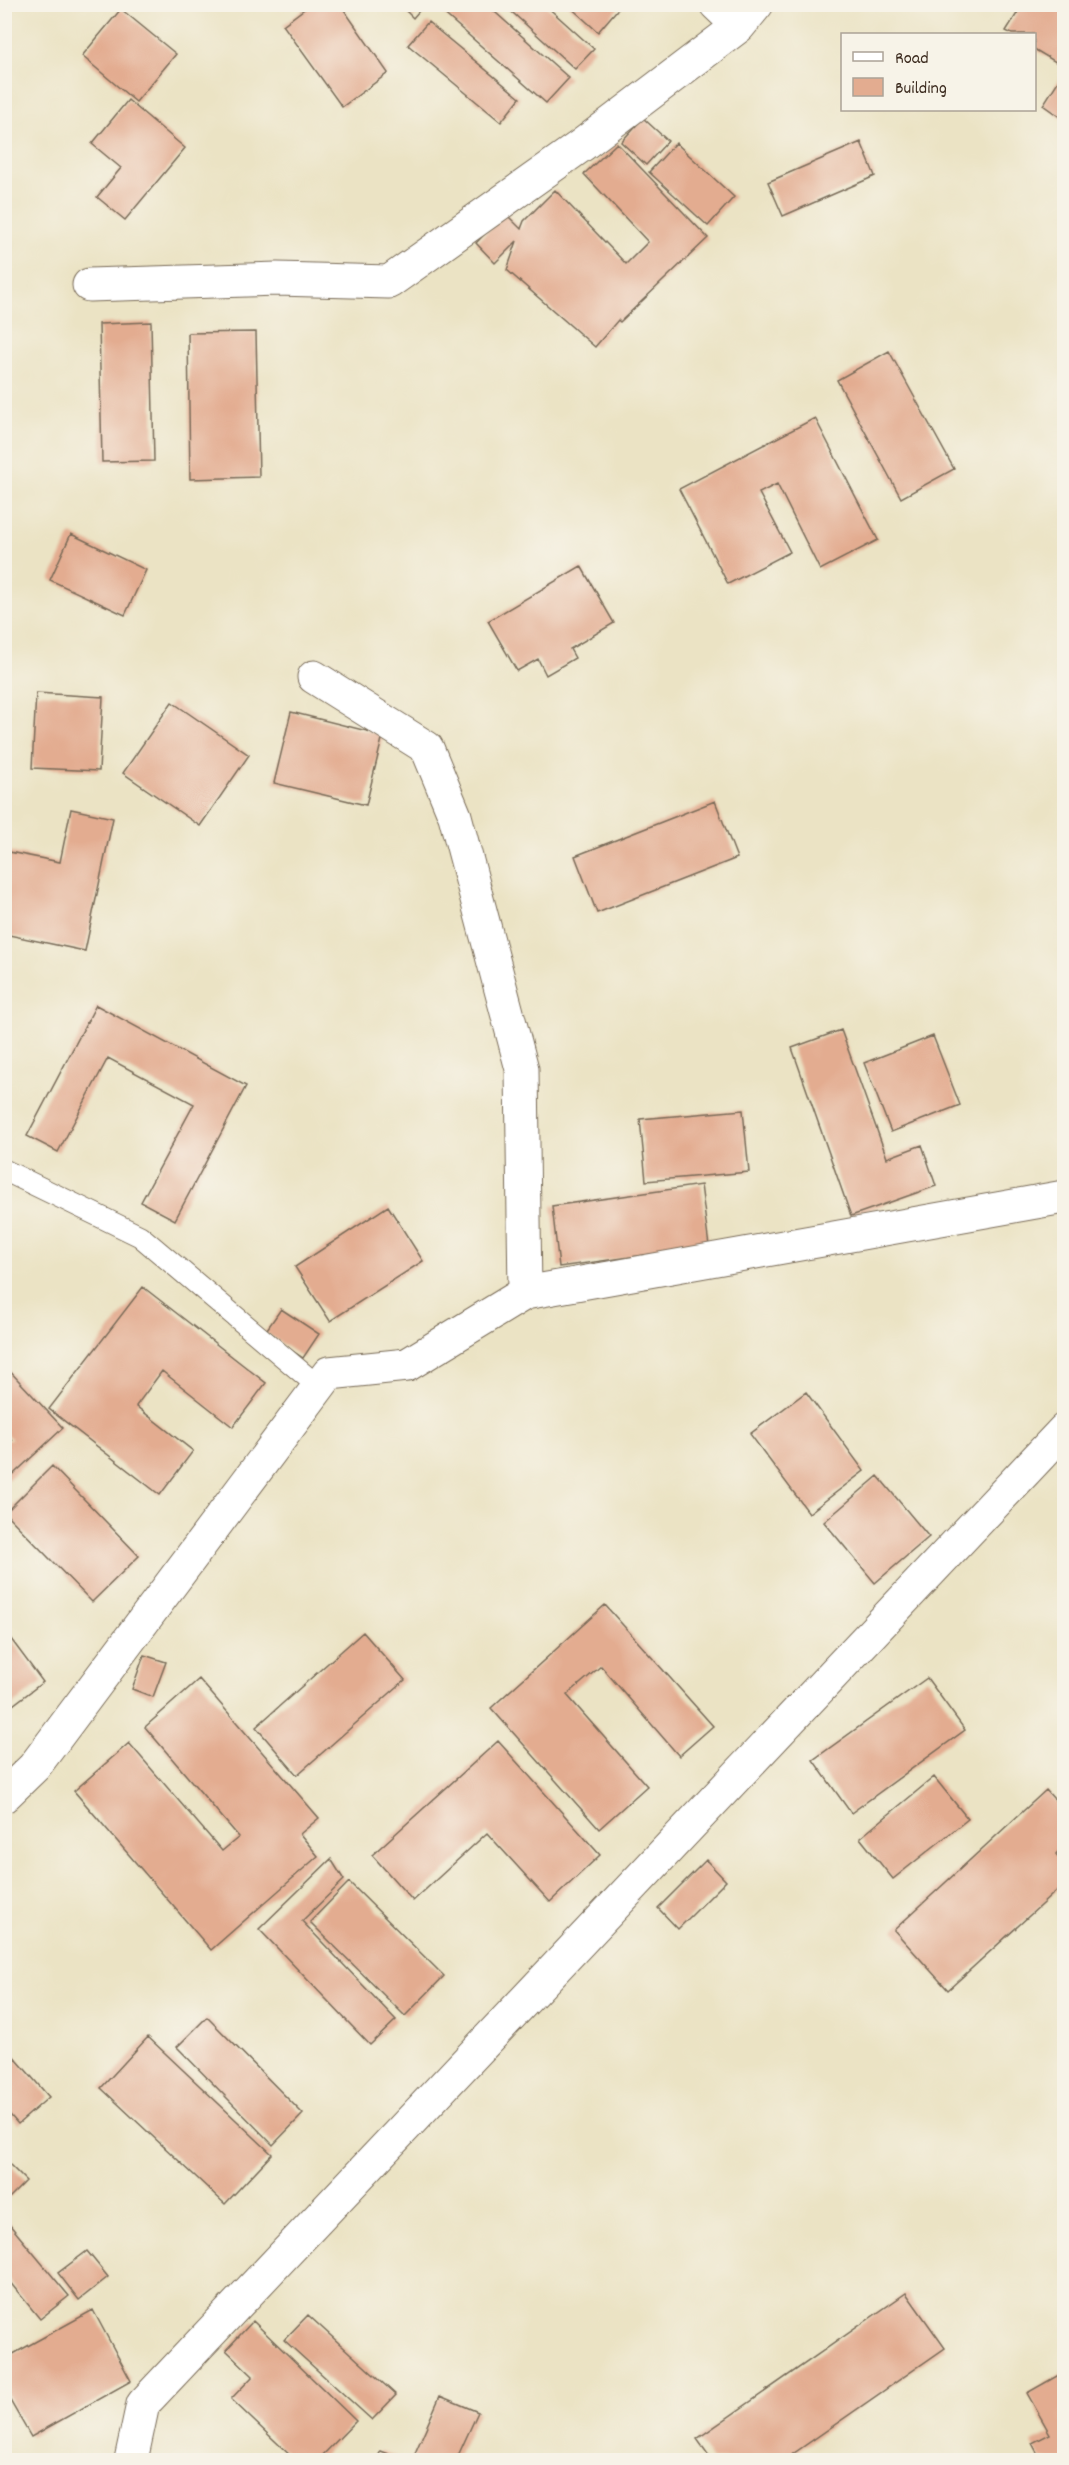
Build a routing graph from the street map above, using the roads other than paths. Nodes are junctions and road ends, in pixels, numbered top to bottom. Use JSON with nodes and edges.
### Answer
{"nodes":[{"id":1,"x":737,"y":12,"type":"edge"},
{"id":2,"x":89,"y":285,"type":"dead end"},
{"id":3,"x":314,"y":677,"type":"dead end"},
{"id":4,"x":4,"y":1170,"type":"edge"},
{"id":5,"x":1065,"y":1197,"type":"edge"},
{"id":6,"x":525,"y":1293,"type":"junction"},
{"id":7,"x":319,"y":1387,"type":"junction"},
{"id":8,"x":1065,"y":1430,"type":"edge"},
{"id":9,"x":4,"y":1796,"type":"edge"},
{"id":10,"x":131,"y":2460,"type":"edge"}],
"edges":[{"from":1,"to":2,"type":"street"},
{"from":3,"to":6,"type":"street"},
{"from":4,"to":7,"type":"lane"},
{"from":5,"to":6,"type":"street"},
{"from":6,"to":7,"type":"street"},
{"from":7,"to":9,"type":"street"},
{"from":8,"to":10,"type":"street"}]}
